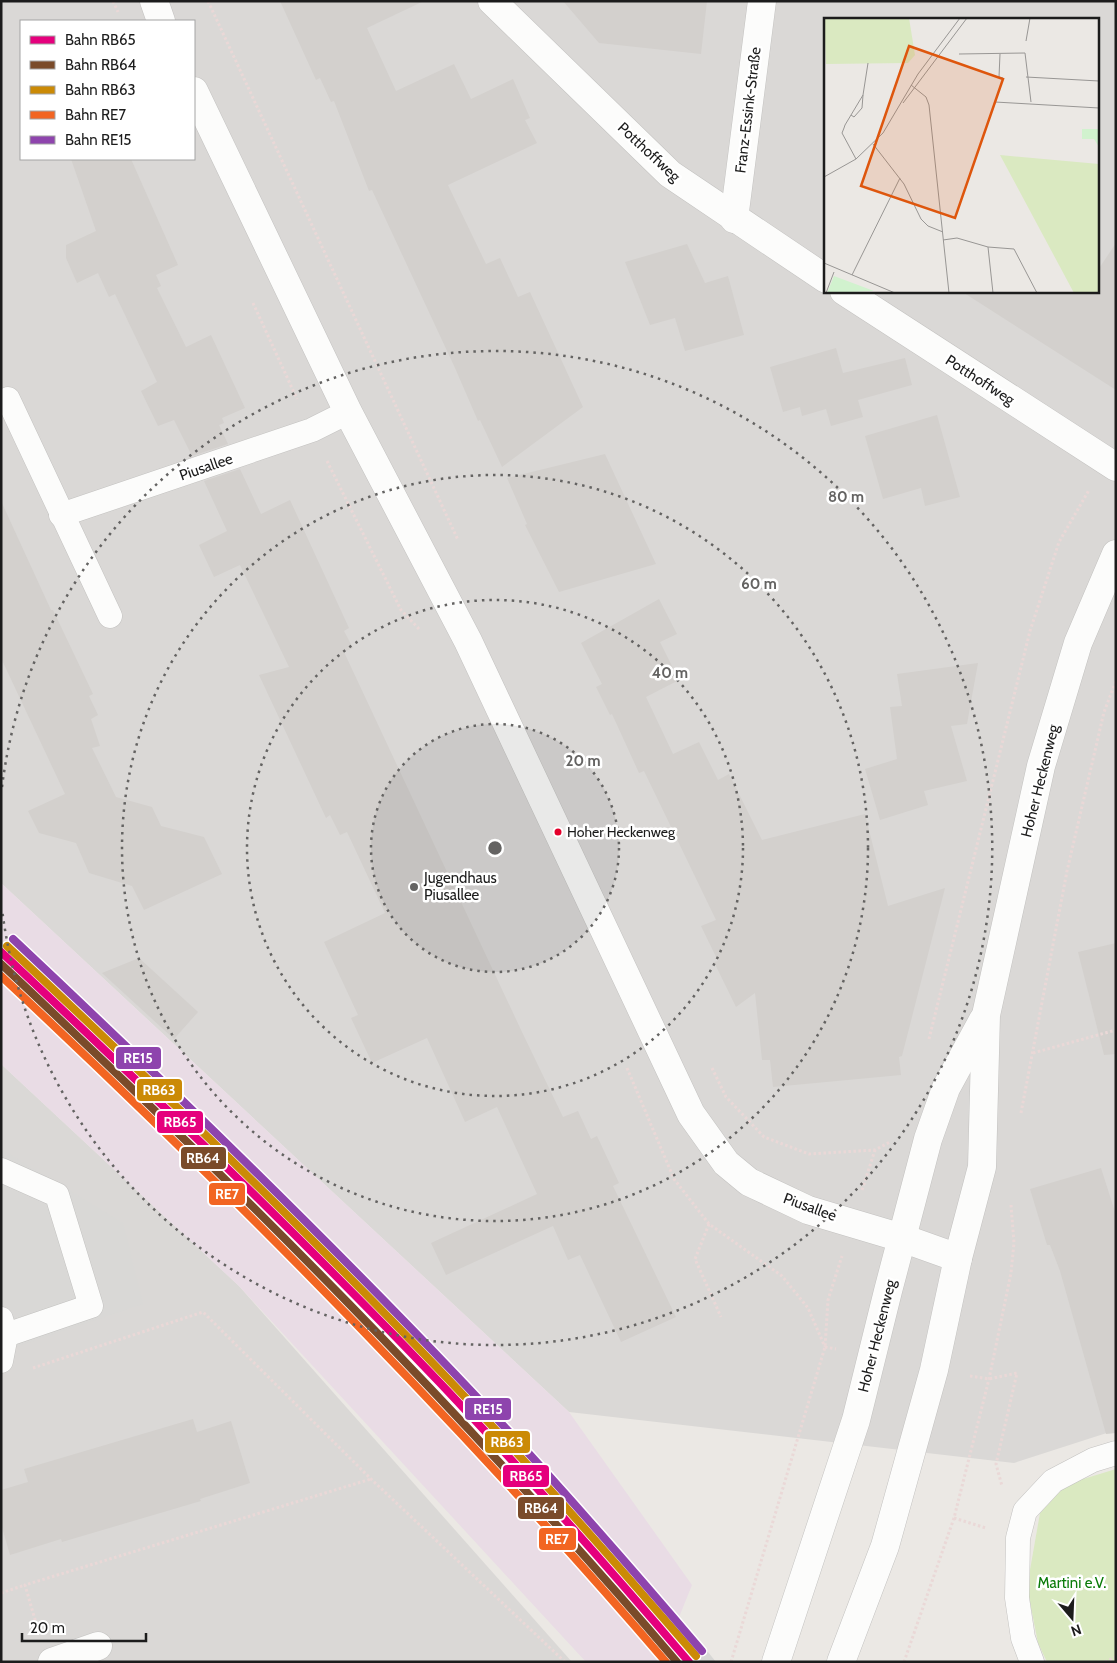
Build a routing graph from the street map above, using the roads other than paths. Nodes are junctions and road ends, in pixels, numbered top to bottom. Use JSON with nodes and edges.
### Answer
{"nodes":[{"id":1,"x":154,"y":1,"type":"edge"},
{"id":2,"x":492,"y":1,"type":"edge"},
{"id":3,"x":762,"y":1,"type":"edge"},
{"id":4,"x":161,"y":20,"type":"edge"},
{"id":5,"x":195,"y":93,"type":"edge"},
{"id":6,"x":734,"y":219,"type":"junction"},
{"id":7,"x":824,"y":278,"type":"edge"},
{"id":8,"x":846,"y":292,"type":"edge"},
{"id":9,"x":8,"y":399,"type":"dead end"},
{"id":10,"x":348,"y":412,"type":"junction"},
{"id":11,"x":1111,"y":464,"type":"edge"},
{"id":12,"x":61,"y":516,"type":"junction"},
{"id":13,"x":1116,"y":554,"type":"edge"},
{"id":14,"x":110,"y":616,"type":"dead end"},
{"id":15,"x":986,"y":1016,"type":"junction"},
{"id":16,"x":1,"y":1170,"type":"edge"},
{"id":17,"x":902,"y":1238,"type":"junction"},
{"id":18,"x":958,"y":1258,"type":"junction"},
{"id":19,"x":4,"y":1327,"type":"edge"},
{"id":20,"x":1,"y":1361,"type":"edge"},
{"id":21,"x":1116,"y":1453,"type":"edge"},
{"id":22,"x":98,"y":1646,"type":"dead end"},
{"id":23,"x":52,"y":1662,"type":"edge"},
{"id":24,"x":776,"y":1662,"type":"edge"},
{"id":25,"x":841,"y":1662,"type":"edge"},
{"id":26,"x":1032,"y":1662,"type":"edge"}],
"edges":[{"from":1,"to":4,"type":"street"},
{"from":2,"to":6,"type":"street","name":"Potthoffweg"},
{"from":3,"to":6,"type":"street","name":"Franz-Essink-Straße"},
{"from":5,"to":10,"type":"street","name":"Piusallee"},
{"from":6,"to":7,"type":"street","name":"Potthoffweg"},
{"from":8,"to":11,"type":"street","name":"Potthoffweg"},
{"from":9,"to":12,"type":"lane"},
{"from":10,"to":12,"type":"lane","name":"Piusallee"},
{"from":10,"to":17,"type":"street","name":"Piusallee"},
{"from":12,"to":14,"type":"lane"},
{"from":13,"to":15,"type":"street","name":"Hoher Heckenweg"},
{"from":15,"to":17,"type":"street","name":"Hoher Heckenweg"},
{"from":15,"to":18,"type":"street","name":"Hoher Heckenweg"},
{"from":16,"to":19,"type":"lane"},
{"from":17,"to":18,"type":"street","name":"Piusallee"},
{"from":17,"to":24,"type":"street","name":"Hoher Heckenweg"},
{"from":18,"to":25,"type":"street","name":"Hoher Heckenweg"},
{"from":19,"to":20,"type":"lane"},
{"from":21,"to":26,"type":"lane"},
{"from":22,"to":23,"type":"street"}]}
